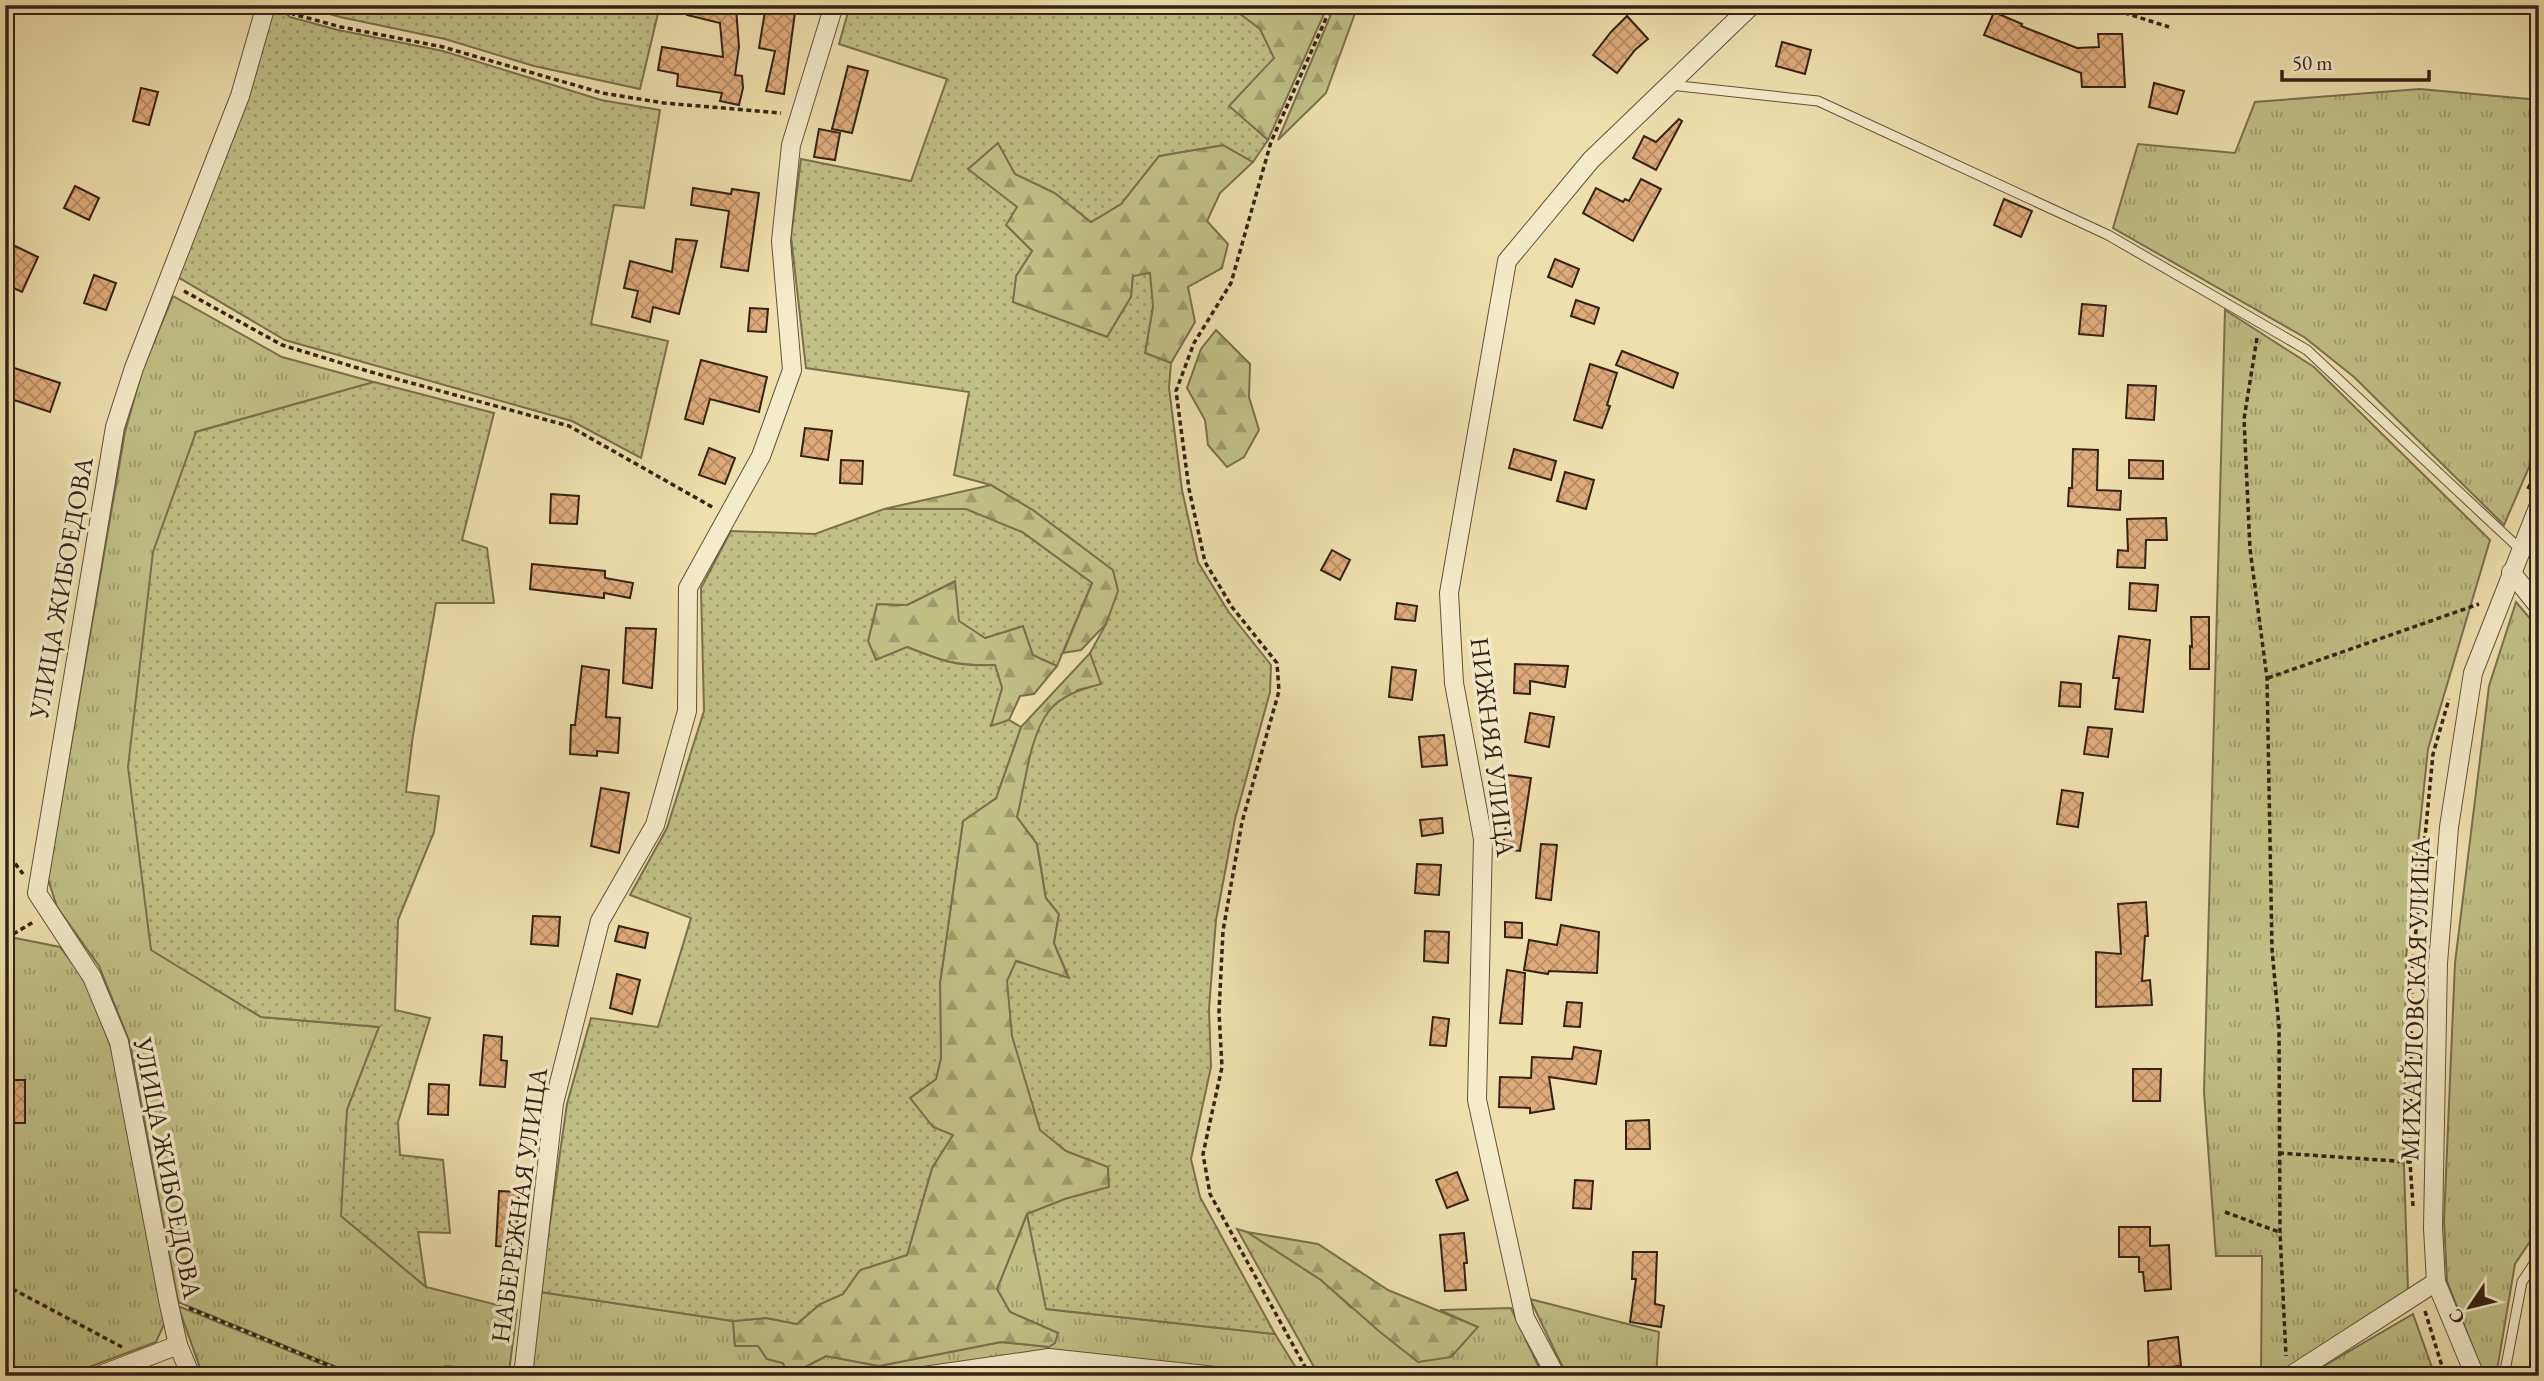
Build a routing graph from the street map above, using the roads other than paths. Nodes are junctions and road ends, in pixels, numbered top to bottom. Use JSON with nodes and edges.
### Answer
{"nodes":[{"id":1,"x":266,"y":5,"type":"edge"},
{"id":2,"x":834,"y":5,"type":"edge"},
{"id":3,"x":1752,"y":5,"type":"edge"},
{"id":4,"x":1668,"y":85,"type":"junction"},
{"id":5,"x":2539,"y":505,"type":"edge"},
{"id":6,"x":2520,"y":548,"type":"junction"},
{"id":7,"x":2511,"y":572,"type":"junction"},
{"id":8,"x":2539,"y":607,"type":"edge"},
{"id":9,"x":2539,"y":1256,"type":"edge"},
{"id":10,"x":2436,"y":1282,"type":"junction"},
{"id":11,"x":178,"y":1345,"type":"junction"},
{"id":12,"x":2288,"y":1369,"type":"edge"},
{"id":13,"x":98,"y":1376,"type":"edge"},
{"id":14,"x":191,"y":1376,"type":"edge"},
{"id":15,"x":523,"y":1376,"type":"edge"},
{"id":16,"x":924,"y":1376,"type":"edge"},
{"id":17,"x":1215,"y":1376,"type":"edge"},
{"id":18,"x":1556,"y":1376,"type":"edge"},
{"id":19,"x":2475,"y":1376,"type":"edge"},
{"id":20,"x":2504,"y":1376,"type":"edge"}],
"edges":[{"from":1,"to":11,"type":"street","name":"УЛИЦА ЖИБОЕДОВА"},
{"from":2,"to":15,"type":"street","name":"НАБЕРЕЖНАЯ УЛИЦА"},
{"from":3,"to":4,"type":"street","name":"НИЖНЯЯ УЛИЦА"},
{"from":4,"to":6,"type":"lane"},
{"from":4,"to":18,"type":"street","name":"НИЖНЯЯ УЛИЦА"},
{"from":5,"to":6,"type":"street","name":"МИХАЙЛОВСКАЯ УЛИЦА"},
{"from":6,"to":7,"type":"street","name":"МИХАЙЛОВСКАЯ УЛИЦА"},
{"from":7,"to":8,"type":"street"},
{"from":7,"to":10,"type":"street","name":"МИХАЙЛОВСКАЯ УЛИЦА"},
{"from":9,"to":20,"type":"lane"},
{"from":10,"to":12,"type":"street"},
{"from":10,"to":19,"type":"street","name":"МИХАЙЛОВСКАЯ УЛИЦА"},
{"from":11,"to":13,"type":"street"},
{"from":11,"to":14,"type":"street","name":"УЛИЦА ЖИБОЕДОВА"},
{"from":16,"to":17,"type":"street"}]}
